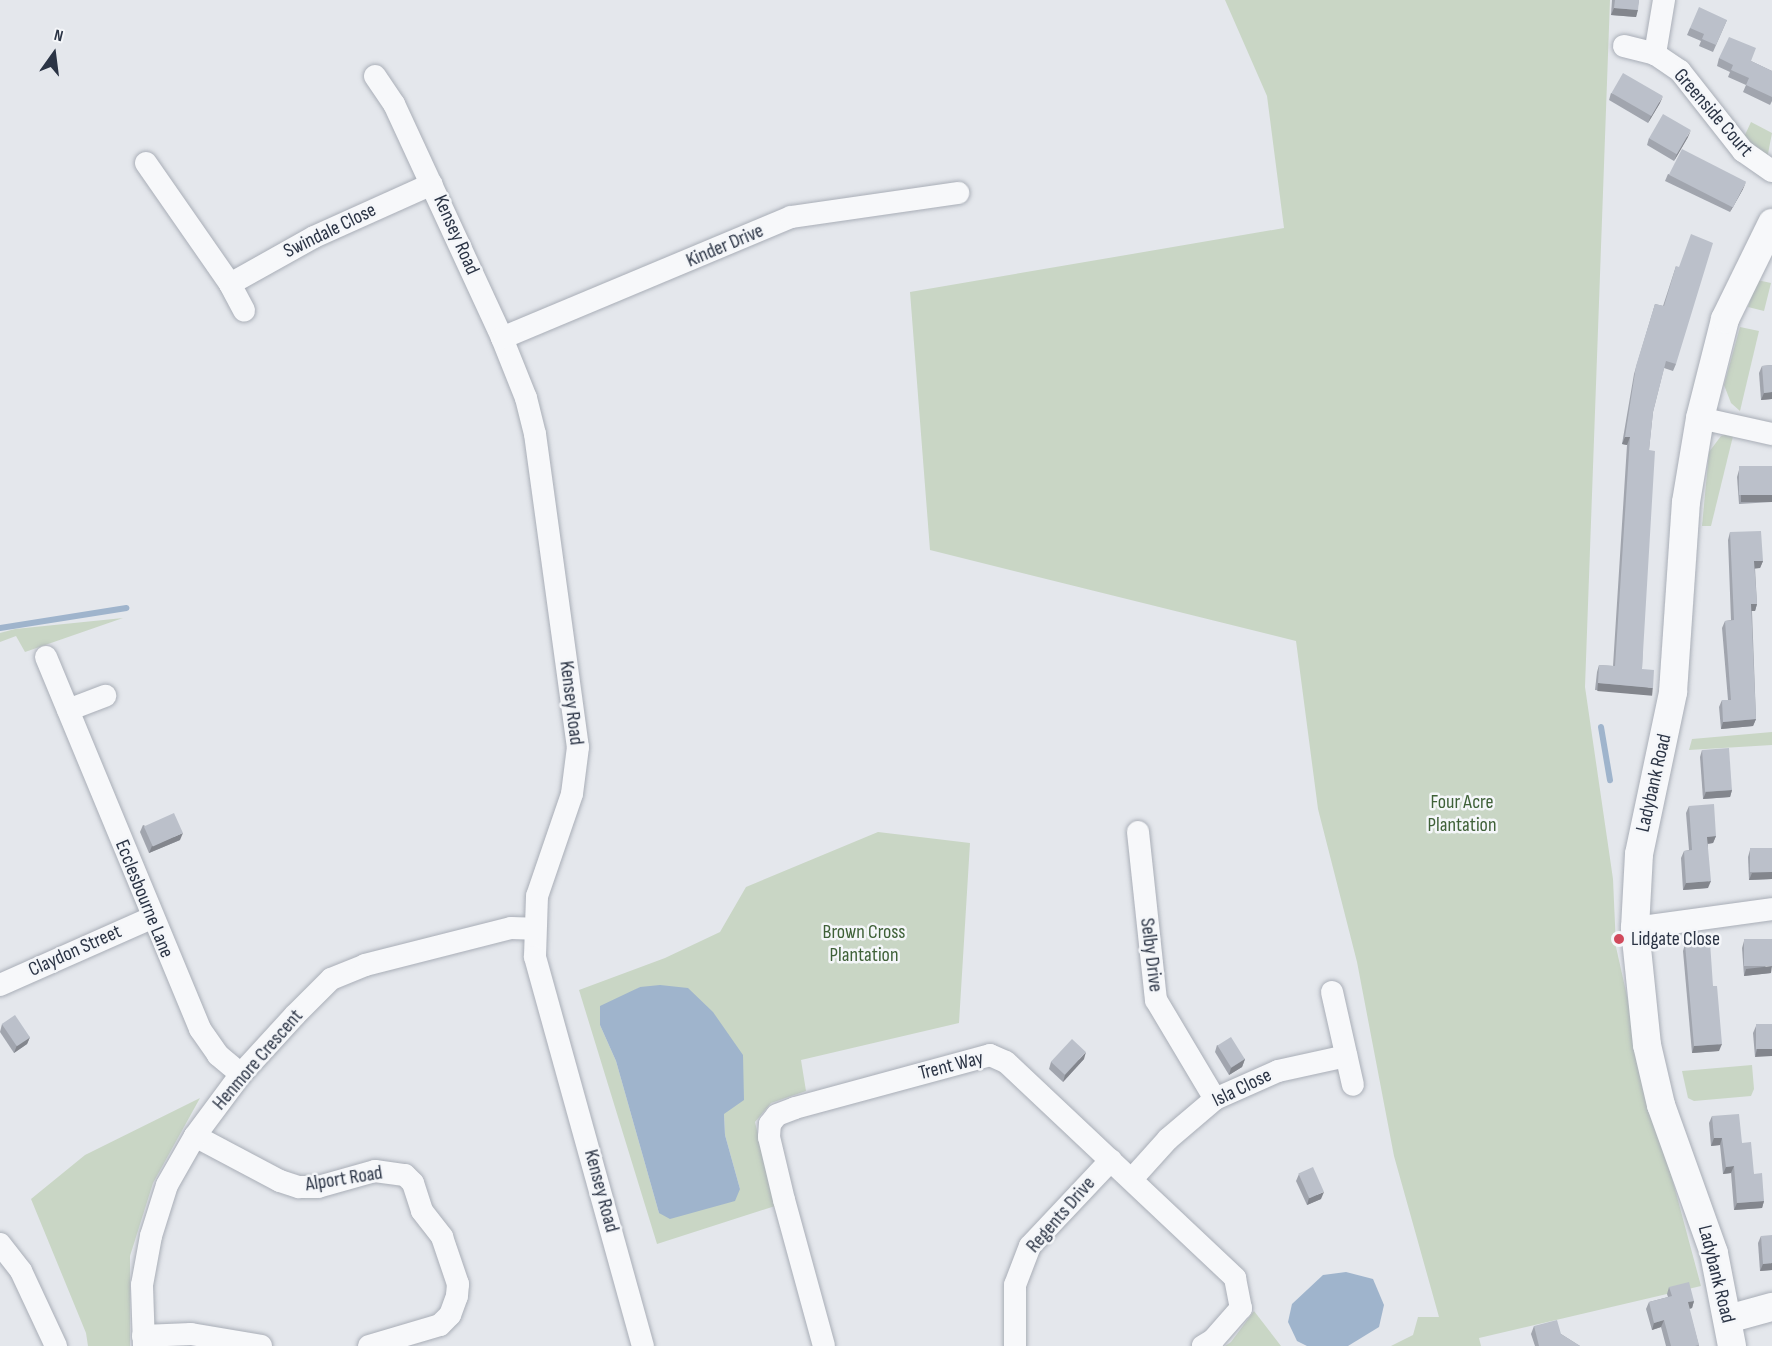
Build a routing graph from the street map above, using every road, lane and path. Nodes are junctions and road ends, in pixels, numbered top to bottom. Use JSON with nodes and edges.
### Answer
{"nodes":[{"id":1,"x":1664,"y":0,"type":"edge"},
{"id":2,"x":1624,"y":46,"type":"dead end"},
{"id":3,"x":1655,"y":54,"type":"junction"},
{"id":4,"x":375,"y":76,"type":"dead end"},
{"id":5,"x":146,"y":163,"type":"dead end"},
{"id":6,"x":1772,"y":171,"type":"edge"},
{"id":7,"x":432,"y":184,"type":"junction"},
{"id":8,"x":958,"y":194,"type":"dead end"},
{"id":9,"x":1772,"y":223,"type":"edge"},
{"id":10,"x":230,"y":284,"type":"junction"},
{"id":11,"x":244,"y":310,"type":"dead end"},
{"id":12,"x":502,"y":338,"type":"junction"},
{"id":13,"x":1700,"y":418,"type":"junction"},
{"id":14,"x":1772,"y":434,"type":"edge"},
{"id":15,"x":46,"y":657,"type":"dead end"},
{"id":16,"x":105,"y":696,"type":"dead end"},
{"id":17,"x":68,"y":710,"type":"junction"},
{"id":18,"x":1138,"y":832,"type":"dead end"},
{"id":19,"x":1772,"y":909,"type":"edge"},
{"id":20,"x":151,"y":918,"type":"junction"},
{"id":21,"x":1635,"y":928,"type":"junction"},
{"id":22,"x":534,"y":929,"type":"junction"},
{"id":23,"x":0,"y":985,"type":"edge"},
{"id":24,"x":1332,"y":992,"type":"dead end"},
{"id":25,"x":1346,"y":1056,"type":"junction"},
{"id":26,"x":241,"y":1074,"type":"junction"},
{"id":27,"x":1353,"y":1085,"type":"dead end"},
{"id":28,"x":1215,"y":1099,"type":"junction"},
{"id":29,"x":195,"y":1136,"type":"junction"},
{"id":30,"x":1111,"y":1160,"type":"junction"},
{"id":31,"x":1132,"y":1179,"type":"junction"},
{"id":32,"x":0,"y":1244,"type":"edge"},
{"id":33,"x":1772,"y":1307,"type":"edge"},
{"id":34,"x":1730,"y":1332,"type":"edge"},
{"id":35,"x":143,"y":1341,"type":"edge"},
{"id":36,"x":56,"y":1346,"type":"edge"},
{"id":37,"x":261,"y":1346,"type":"edge"},
{"id":38,"x":369,"y":1346,"type":"edge"},
{"id":39,"x":642,"y":1346,"type":"edge"},
{"id":40,"x":825,"y":1346,"type":"edge"},
{"id":41,"x":1015,"y":1346,"type":"edge"},
{"id":42,"x":1203,"y":1346,"type":"edge"}],
"edges":[{"from":1,"to":3,"type":"street","name":"Greenside Court"},
{"from":2,"to":3,"type":"street","name":"Greenside Court"},
{"from":3,"to":6,"type":"street","name":"Greenside Court"},
{"from":4,"to":7,"type":"street","name":"Kensey Road"},
{"from":5,"to":10,"type":"street"},
{"from":7,"to":10,"type":"street","name":"Swindale Close"},
{"from":7,"to":12,"type":"street","name":"Kensey Road"},
{"from":8,"to":12,"type":"street","name":"Kinder Drive"},
{"from":9,"to":13,"type":"street","name":"Ladybank Road"},
{"from":10,"to":11,"type":"street"},
{"from":12,"to":22,"type":"street","name":"Kensey Road"},
{"from":13,"to":14,"type":"street"},
{"from":13,"to":21,"type":"street","name":"Ladybank Road"},
{"from":15,"to":17,"type":"street","name":"Ecclesbourne Lane"},
{"from":16,"to":17,"type":"street"},
{"from":17,"to":20,"type":"street","name":"Ecclesbourne Lane"},
{"from":18,"to":28,"type":"street","name":"Selby Drive"},
{"from":19,"to":21,"type":"street"},
{"from":20,"to":23,"type":"street","name":"Claydon Street"},
{"from":20,"to":26,"type":"street","name":"Ecclesbourne Lane"},
{"from":21,"to":34,"type":"street","name":"Ladybank Road"},
{"from":22,"to":26,"type":"street","name":"Henmore Crescent"},
{"from":22,"to":39,"type":"street","name":"Kensey Road"},
{"from":24,"to":25,"type":"street"},
{"from":25,"to":27,"type":"street"},
{"from":25,"to":28,"type":"street","name":"Isla Close"},
{"from":26,"to":29,"type":"street","name":"Henmore Crescent"},
{"from":28,"to":31,"type":"street","name":"Isla Close"},
{"from":29,"to":35,"type":"street","name":"Henmore Crescent"},
{"from":29,"to":38,"type":"street","name":"Alport Road"},
{"from":30,"to":31,"type":"street","name":"Trent Way"},
{"from":30,"to":40,"type":"street","name":"Trent Way"},
{"from":30,"to":41,"type":"street","name":"Regents Drive"},
{"from":31,"to":42,"type":"street","name":"Trent Way"},
{"from":32,"to":36,"type":"street"},
{"from":33,"to":34,"type":"street"},
{"from":35,"to":37,"type":"street"}]}
